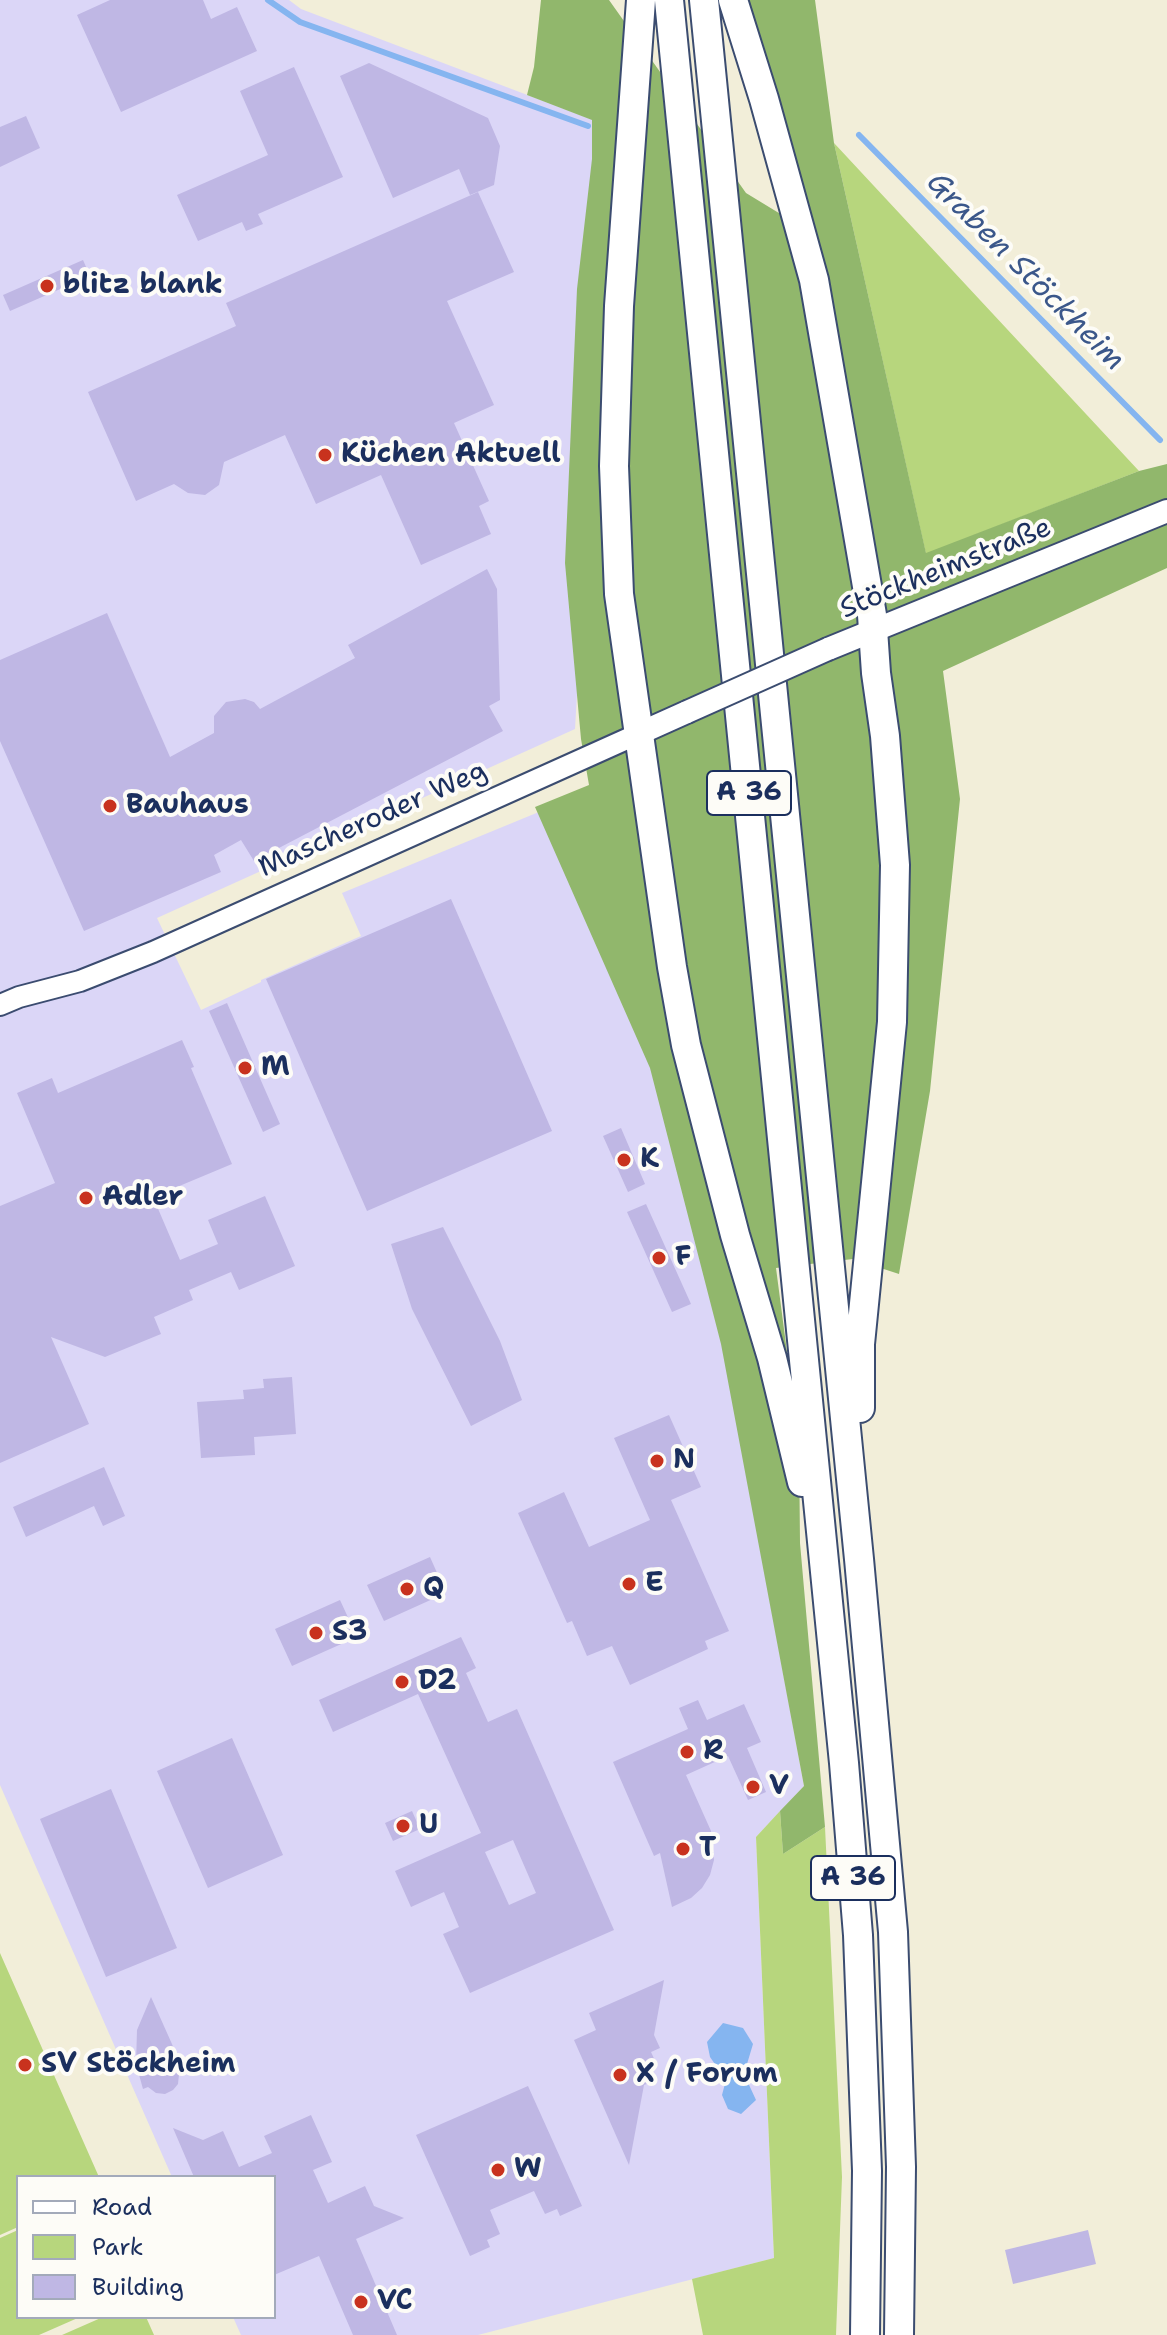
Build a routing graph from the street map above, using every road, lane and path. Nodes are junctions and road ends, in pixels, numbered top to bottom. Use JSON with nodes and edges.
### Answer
{"nodes":[{"id":1,"x":641,"y":0,"type":"edge"},
{"id":2,"x":669,"y":0,"type":"edge"},
{"id":3,"x":704,"y":0,"type":"edge"},
{"id":4,"x":733,"y":0,"type":"edge"},
{"id":5,"x":1167,"y":511,"type":"edge"},
{"id":6,"x":873,"y":630,"type":"junction"},
{"id":7,"x":748,"y":685,"type":"joint"},
{"id":8,"x":638,"y":734,"type":"junction"},
{"id":9,"x":6,"y":1000,"type":"edge"},
{"id":10,"x":859,"y":1559,"type":"junction"},
{"id":11,"x":827,"y":1585,"type":"junction"},
{"id":12,"x":865,"y":2335,"type":"edge"},
{"id":13,"x":899,"y":2335,"type":"edge"}],
"edges":[{"from":1,"to":8,"type":"highway"},
{"from":2,"to":11,"type":"highway","number":"A 36"},
{"from":3,"to":10,"type":"highway","number":"A 36"},
{"from":4,"to":6,"type":"highway"},
{"from":5,"to":6,"type":"main road","name":"Stöckheimstraße"},
{"from":6,"to":7,"type":"main road","name":"Stöckheimstraße","bridge":true},
{"from":6,"to":10,"type":"highway"},
{"from":7,"to":8,"type":"main road","name":"Mascheroder Weg","bridge":true},
{"from":8,"to":9,"type":"street","name":"Mascheroder Weg"},
{"from":8,"to":11,"type":"highway"},
{"from":10,"to":13,"type":"highway","number":"A 36"},
{"from":11,"to":12,"type":"highway","number":"A 36"}]}
